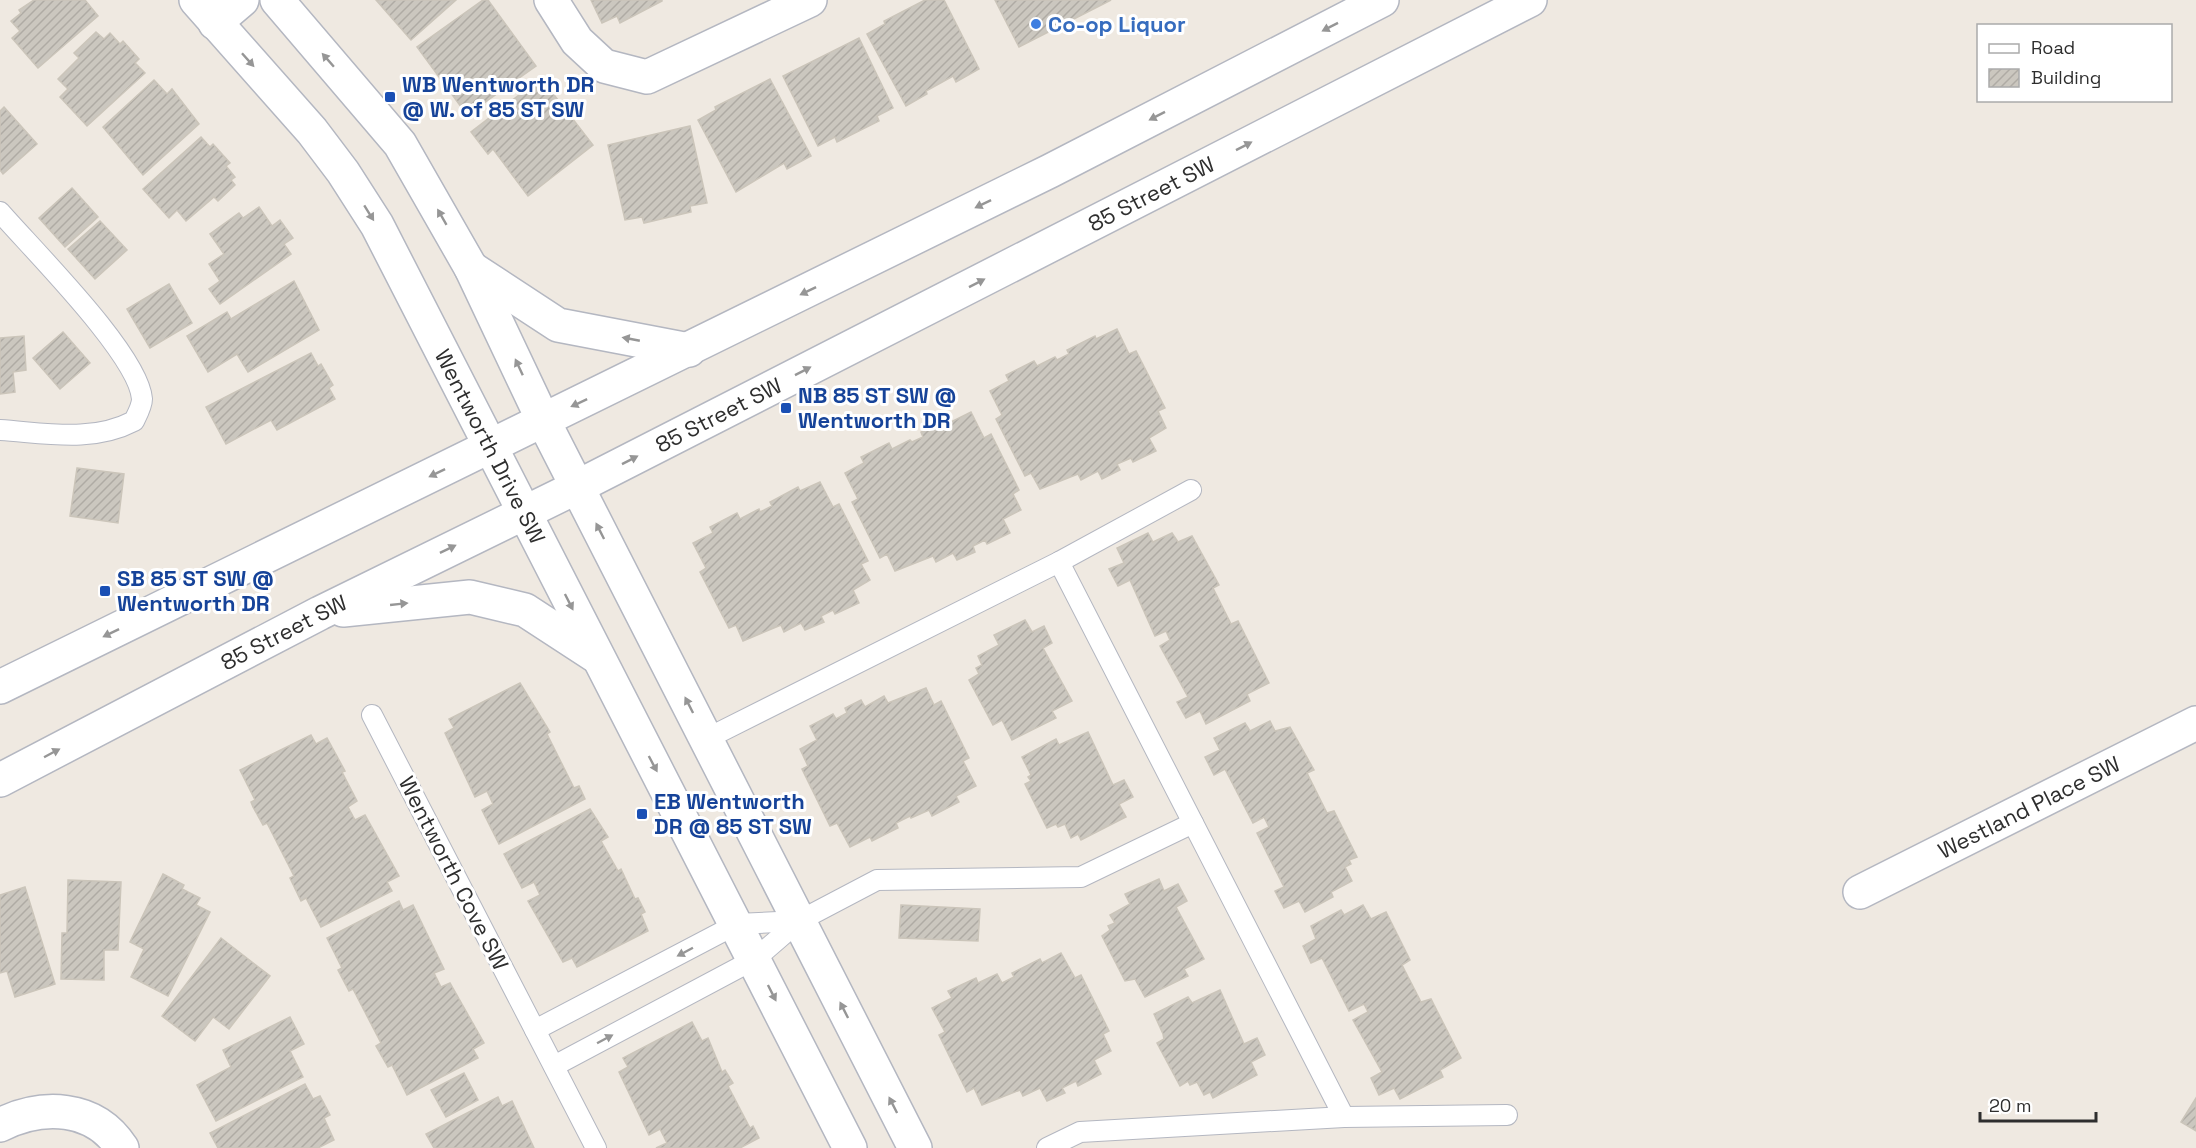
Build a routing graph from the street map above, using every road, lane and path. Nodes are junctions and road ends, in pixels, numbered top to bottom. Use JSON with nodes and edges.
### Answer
{"nodes":[{"id":1,"x":242,"y":0,"type":"edge"},
{"id":2,"x":277,"y":0,"type":"edge"},
{"id":3,"x":551,"y":0,"type":"edge"},
{"id":4,"x":810,"y":0,"type":"edge"},
{"id":5,"x":1382,"y":0,"type":"edge"},
{"id":6,"x":1530,"y":0,"type":"edge"},
{"id":7,"x":206,"y":12,"type":"edge"},
{"id":8,"x":0,"y":212,"type":"edge"},
{"id":9,"x":471,"y":268,"type":"junction"},
{"id":10,"x":689,"y":351,"type":"junction"},
{"id":11,"x":543,"y":420,"type":"junction"},
{"id":12,"x":0,"y":430,"type":"edge"},
{"id":13,"x":489,"y":447,"type":"junction"},
{"id":14,"x":578,"y":487,"type":"junction"},
{"id":15,"x":1191,"y":490,"type":"dead end"},
{"id":16,"x":523,"y":513,"type":"junction"},
{"id":17,"x":1059,"y":562,"type":"junction"},
{"id":18,"x":320,"y":613,"type":"junction"},
{"id":19,"x":596,"y":656,"type":"junction"},
{"id":20,"x":0,"y":687,"type":"edge"},
{"id":21,"x":372,"y":715,"type":"dead end"},
{"id":22,"x":2196,"y":723,"type":"edge"},
{"id":23,"x":706,"y":739,"type":"junction"},
{"id":24,"x":0,"y":780,"type":"edge"},
{"id":25,"x":1193,"y":823,"type":"junction"},
{"id":26,"x":1860,"y":892,"type":"dead end"},
{"id":27,"x":799,"y":921,"type":"junction"},
{"id":28,"x":737,"y":924,"type":"junction"},
{"id":29,"x":755,"y":959,"type":"junction"},
{"id":30,"x":536,"y":1030,"type":"junction"},
{"id":31,"x":554,"y":1066,"type":"junction"},
{"id":32,"x":1507,"y":1115,"type":"dead end"},
{"id":33,"x":1344,"y":1117,"type":"junction"},
{"id":34,"x":0,"y":1125,"type":"edge"},
{"id":35,"x":122,"y":1148,"type":"edge"},
{"id":36,"x":596,"y":1148,"type":"edge"},
{"id":37,"x":850,"y":1148,"type":"edge"},
{"id":38,"x":915,"y":1148,"type":"edge"},
{"id":39,"x":1047,"y":1148,"type":"edge"}],
"edges":[{"from":1,"to":7,"type":"main road"},
{"from":9,"to":2,"type":"main road","one_way":true},
{"from":3,"to":4,"type":"main road"},
{"from":5,"to":10,"type":"main road","one_way":true},
{"from":14,"to":6,"type":"main road","name":"85 Street SW","one_way":true},
{"from":7,"to":13,"type":"main road","name":"Wentworth Drive SW","one_way":true},
{"from":8,"to":12,"type":"lane"},
{"from":10,"to":9,"type":"main road","one_way":true},
{"from":11,"to":9,"type":"main road","one_way":true},
{"from":10,"to":11,"type":"main road","one_way":true},
{"from":11,"to":13,"type":"main road"},
{"from":11,"to":14,"type":"main road"},
{"from":13,"to":16,"type":"main road","name":"Wentworth Drive SW"},
{"from":13,"to":20,"type":"main road","one_way":true},
{"from":14,"to":16,"type":"main road","name":"85 Street SW"},
{"from":23,"to":14,"type":"main road","one_way":true},
{"from":15,"to":17,"type":"lane"},
{"from":18,"to":16,"type":"main road","name":"85 Street SW","one_way":true},
{"from":16,"to":19,"type":"main road","name":"Wentworth Drive SW","one_way":true},
{"from":17,"to":23,"type":"lane"},
{"from":17,"to":25,"type":"lane"},
{"from":18,"to":19,"type":"main road","one_way":true},
{"from":24,"to":18,"type":"main road","name":"85 Street SW","one_way":true},
{"from":19,"to":28,"type":"main road","name":"Wentworth Drive SW","one_way":true},
{"from":21,"to":30,"type":"lane","name":"Wentworth Cove SW"},
{"from":22,"to":26,"type":"main road","name":"Westland Place SW"},
{"from":23,"to":27,"type":"main road"},
{"from":25,"to":27,"type":"lane"},
{"from":25,"to":33,"type":"lane"},
{"from":27,"to":28,"type":"lane"},
{"from":27,"to":29,"type":"lane"},
{"from":38,"to":27,"type":"main road","one_way":true},
{"from":28,"to":29,"type":"main road","name":"Wentworth Drive SW"},
{"from":28,"to":30,"type":"lane","one_way":true},
{"from":31,"to":29,"type":"lane","one_way":true},
{"from":29,"to":37,"type":"main road","name":"Wentworth Drive SW","one_way":true},
{"from":30,"to":31,"type":"lane","name":"Wentworth Cove SW"},
{"from":31,"to":36,"type":"lane","name":"Wentworth Cove SW"},
{"from":32,"to":33,"type":"lane"},
{"from":33,"to":39,"type":"lane"},
{"from":34,"to":35,"type":"main road"}]}
